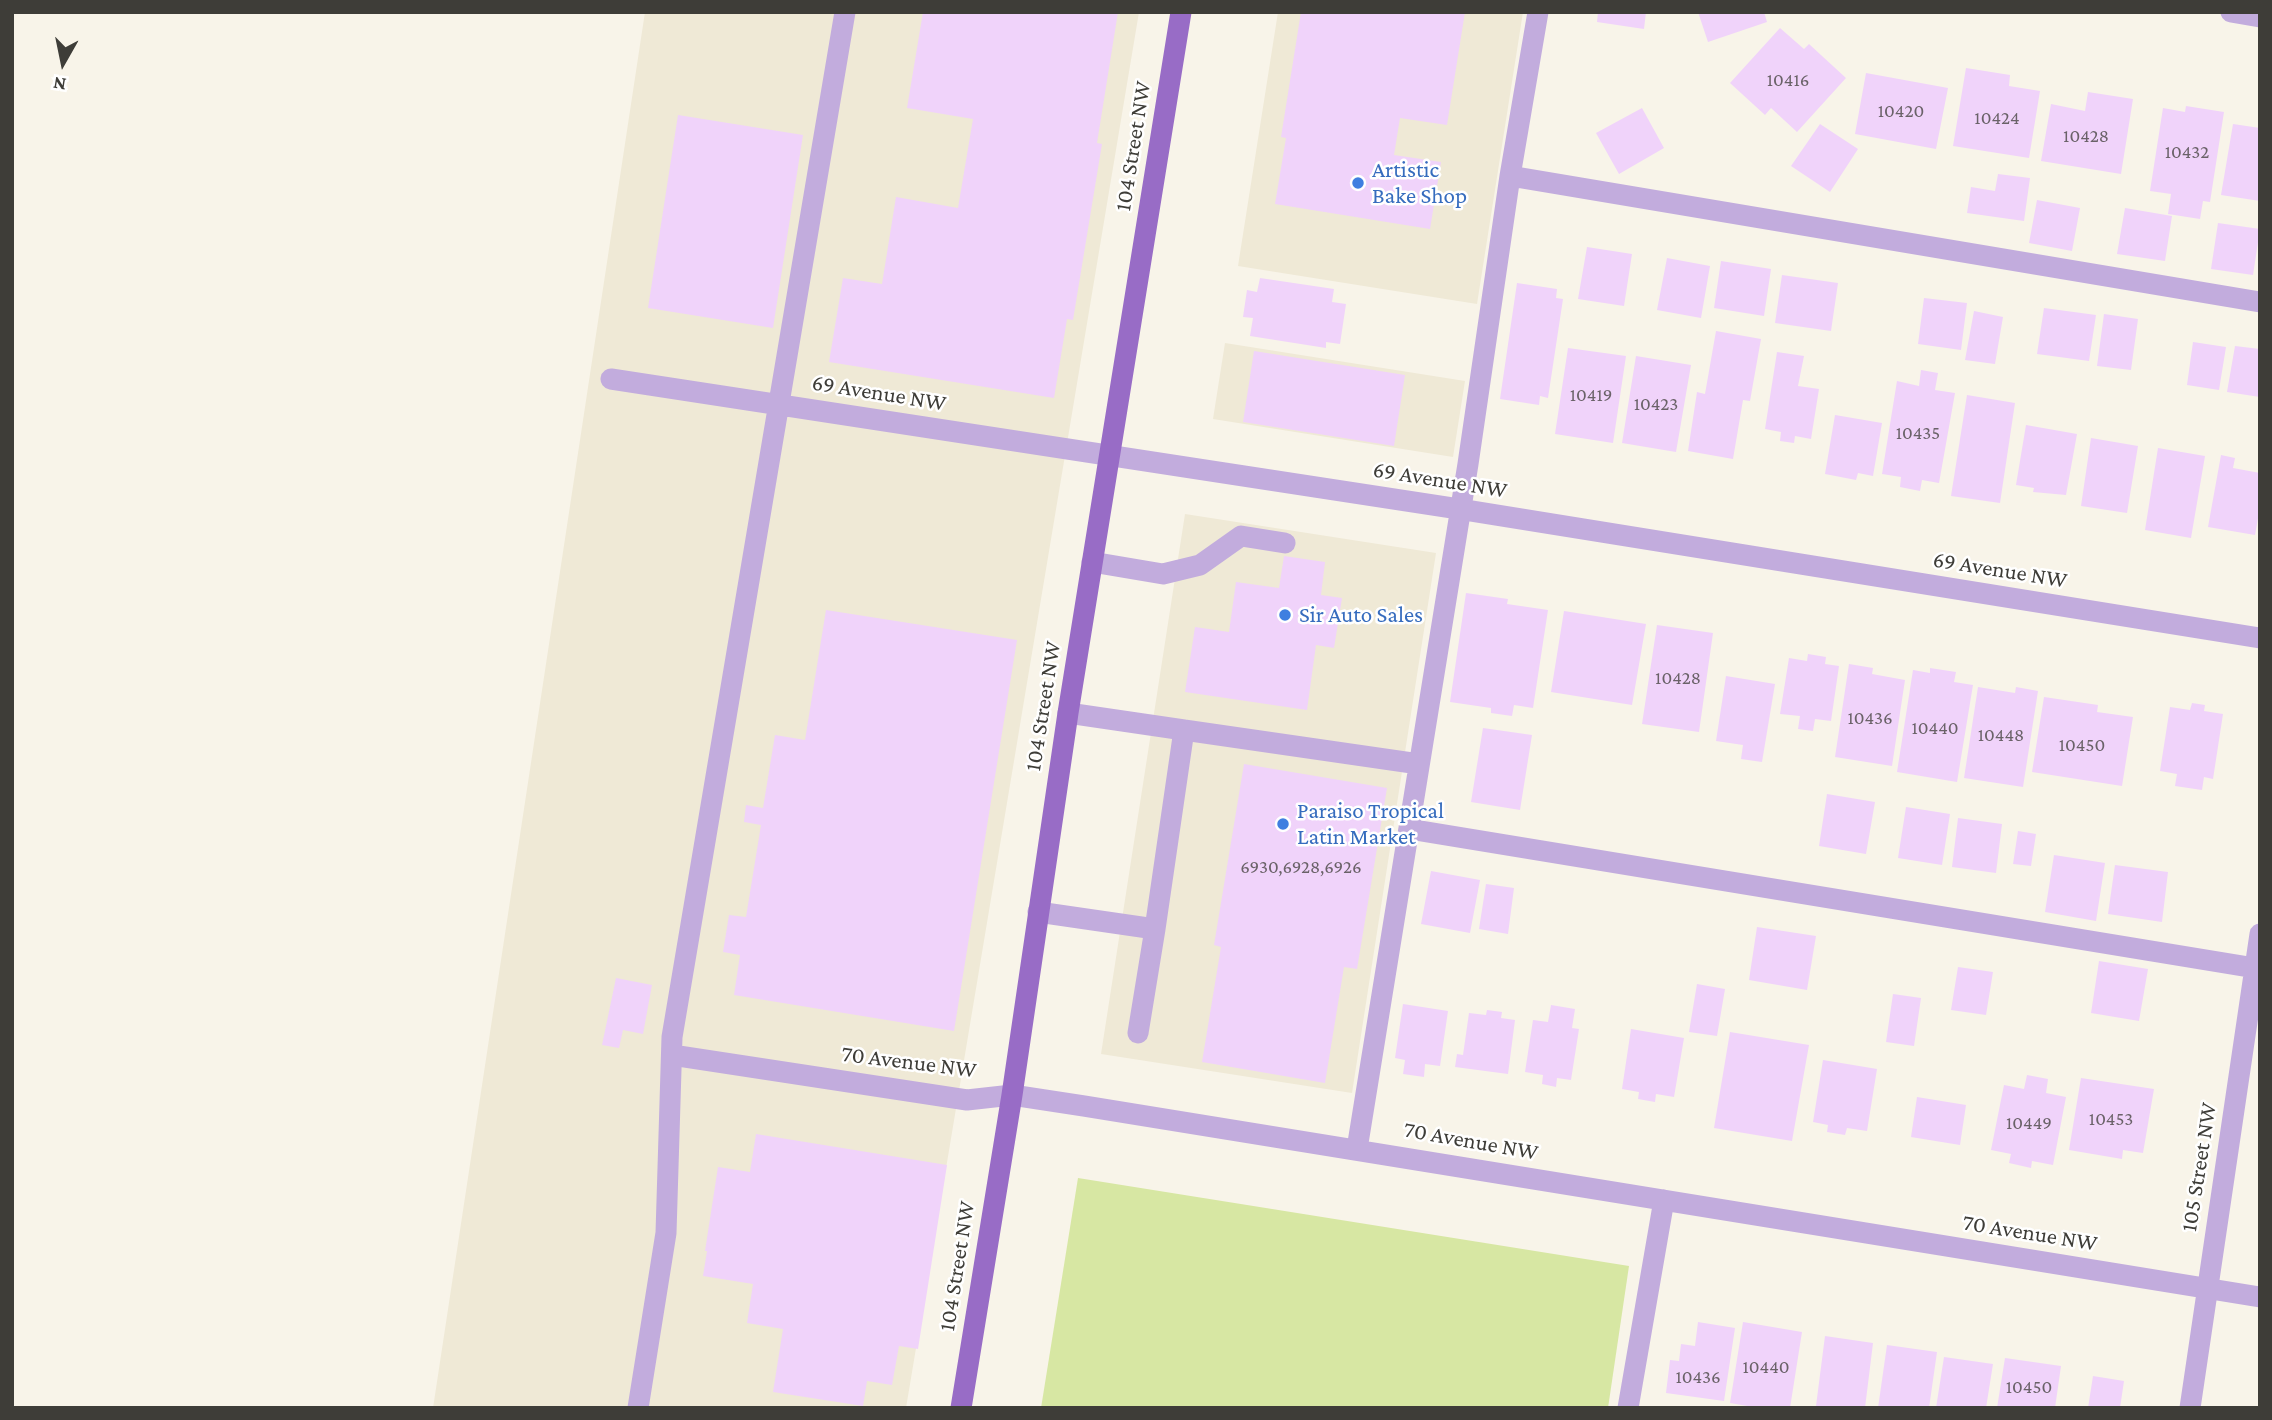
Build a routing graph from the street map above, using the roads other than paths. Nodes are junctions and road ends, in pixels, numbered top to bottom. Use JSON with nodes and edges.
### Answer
{"nodes":[{"id":1,"x":845,"y":12,"type":"edge"},
{"id":2,"x":1181,"y":12,"type":"edge"},
{"id":3,"x":1538,"y":12,"type":"edge"},
{"id":4,"x":2231,"y":12,"type":"edge"},
{"id":5,"x":2260,"y":17,"type":"edge"},
{"id":6,"x":1510,"y":176,"type":"junction"},
{"id":7,"x":2260,"y":302,"type":"edge"},
{"id":8,"x":611,"y":379,"type":"dead end"},
{"id":9,"x":780,"y":404,"type":"junction"},
{"id":10,"x":1109,"y":454,"type":"junction"},
{"id":11,"x":1459,"y":509,"type":"junction"},
{"id":12,"x":1284,"y":543,"type":"dead end"},
{"id":13,"x":1092,"y":562,"type":"junction"},
{"id":14,"x":2260,"y":638,"type":"edge"},
{"id":15,"x":1068,"y":713,"type":"junction"},
{"id":16,"x":1184,"y":730,"type":"junction"},
{"id":17,"x":1419,"y":764,"type":"junction"},
{"id":18,"x":1409,"y":829,"type":"junction"},
{"id":19,"x":1038,"y":912,"type":"junction"},
{"id":20,"x":1155,"y":929,"type":"junction"},
{"id":21,"x":2260,"y":934,"type":"edge"},
{"id":22,"x":2255,"y":968,"type":"junction"},
{"id":23,"x":1138,"y":1033,"type":"dead end"},
{"id":24,"x":672,"y":1055,"type":"junction"},
{"id":25,"x":1012,"y":1095,"type":"junction"},
{"id":26,"x":1357,"y":1149,"type":"junction"},
{"id":27,"x":1664,"y":1200,"type":"junction"},
{"id":28,"x":2208,"y":1288,"type":"junction"},
{"id":29,"x":2260,"y":1297,"type":"edge"},
{"id":30,"x":638,"y":1408,"type":"edge"},
{"id":31,"x":961,"y":1408,"type":"edge"},
{"id":32,"x":1628,"y":1408,"type":"edge"},
{"id":33,"x":2190,"y":1408,"type":"edge"}],
"edges":[{"from":1,"to":9,"type":"street"},
{"from":2,"to":10,"type":"main road","name":"104 Street NW"},
{"from":3,"to":6,"type":"street"},
{"from":4,"to":5,"type":"street"},
{"from":6,"to":7,"type":"street"},
{"from":6,"to":11,"type":"street"},
{"from":8,"to":9,"type":"street","name":"69 Avenue NW"},
{"from":9,"to":10,"type":"street","name":"69 Avenue NW"},
{"from":9,"to":24,"type":"street"},
{"from":10,"to":11,"type":"street","name":"69 Avenue NW"},
{"from":10,"to":13,"type":"main road","name":"104 Street NW"},
{"from":11,"to":14,"type":"street","name":"69 Avenue NW"},
{"from":11,"to":17,"type":"street"},
{"from":12,"to":13,"type":"street"},
{"from":13,"to":15,"type":"main road","name":"104 Street NW"},
{"from":15,"to":16,"type":"street"},
{"from":15,"to":19,"type":"main road","name":"104 Street NW"},
{"from":16,"to":17,"type":"street"},
{"from":16,"to":20,"type":"street"},
{"from":17,"to":18,"type":"street"},
{"from":18,"to":22,"type":"street"},
{"from":18,"to":26,"type":"street"},
{"from":19,"to":20,"type":"street"},
{"from":19,"to":25,"type":"main road","name":"104 Street NW"},
{"from":20,"to":23,"type":"street"},
{"from":21,"to":22,"type":"street","name":"105 Street NW"},
{"from":22,"to":28,"type":"street","name":"105 Street NW"},
{"from":24,"to":25,"type":"street","name":"70 Avenue NW"},
{"from":24,"to":30,"type":"street"},
{"from":25,"to":26,"type":"street","name":"70 Avenue NW"},
{"from":25,"to":31,"type":"main road","name":"104 Street NW"},
{"from":26,"to":27,"type":"street","name":"70 Avenue NW"},
{"from":27,"to":28,"type":"street","name":"70 Avenue NW"},
{"from":27,"to":32,"type":"street"},
{"from":28,"to":29,"type":"street","name":"70 Avenue NW"},
{"from":28,"to":33,"type":"street","name":"105 Street NW"}]}
